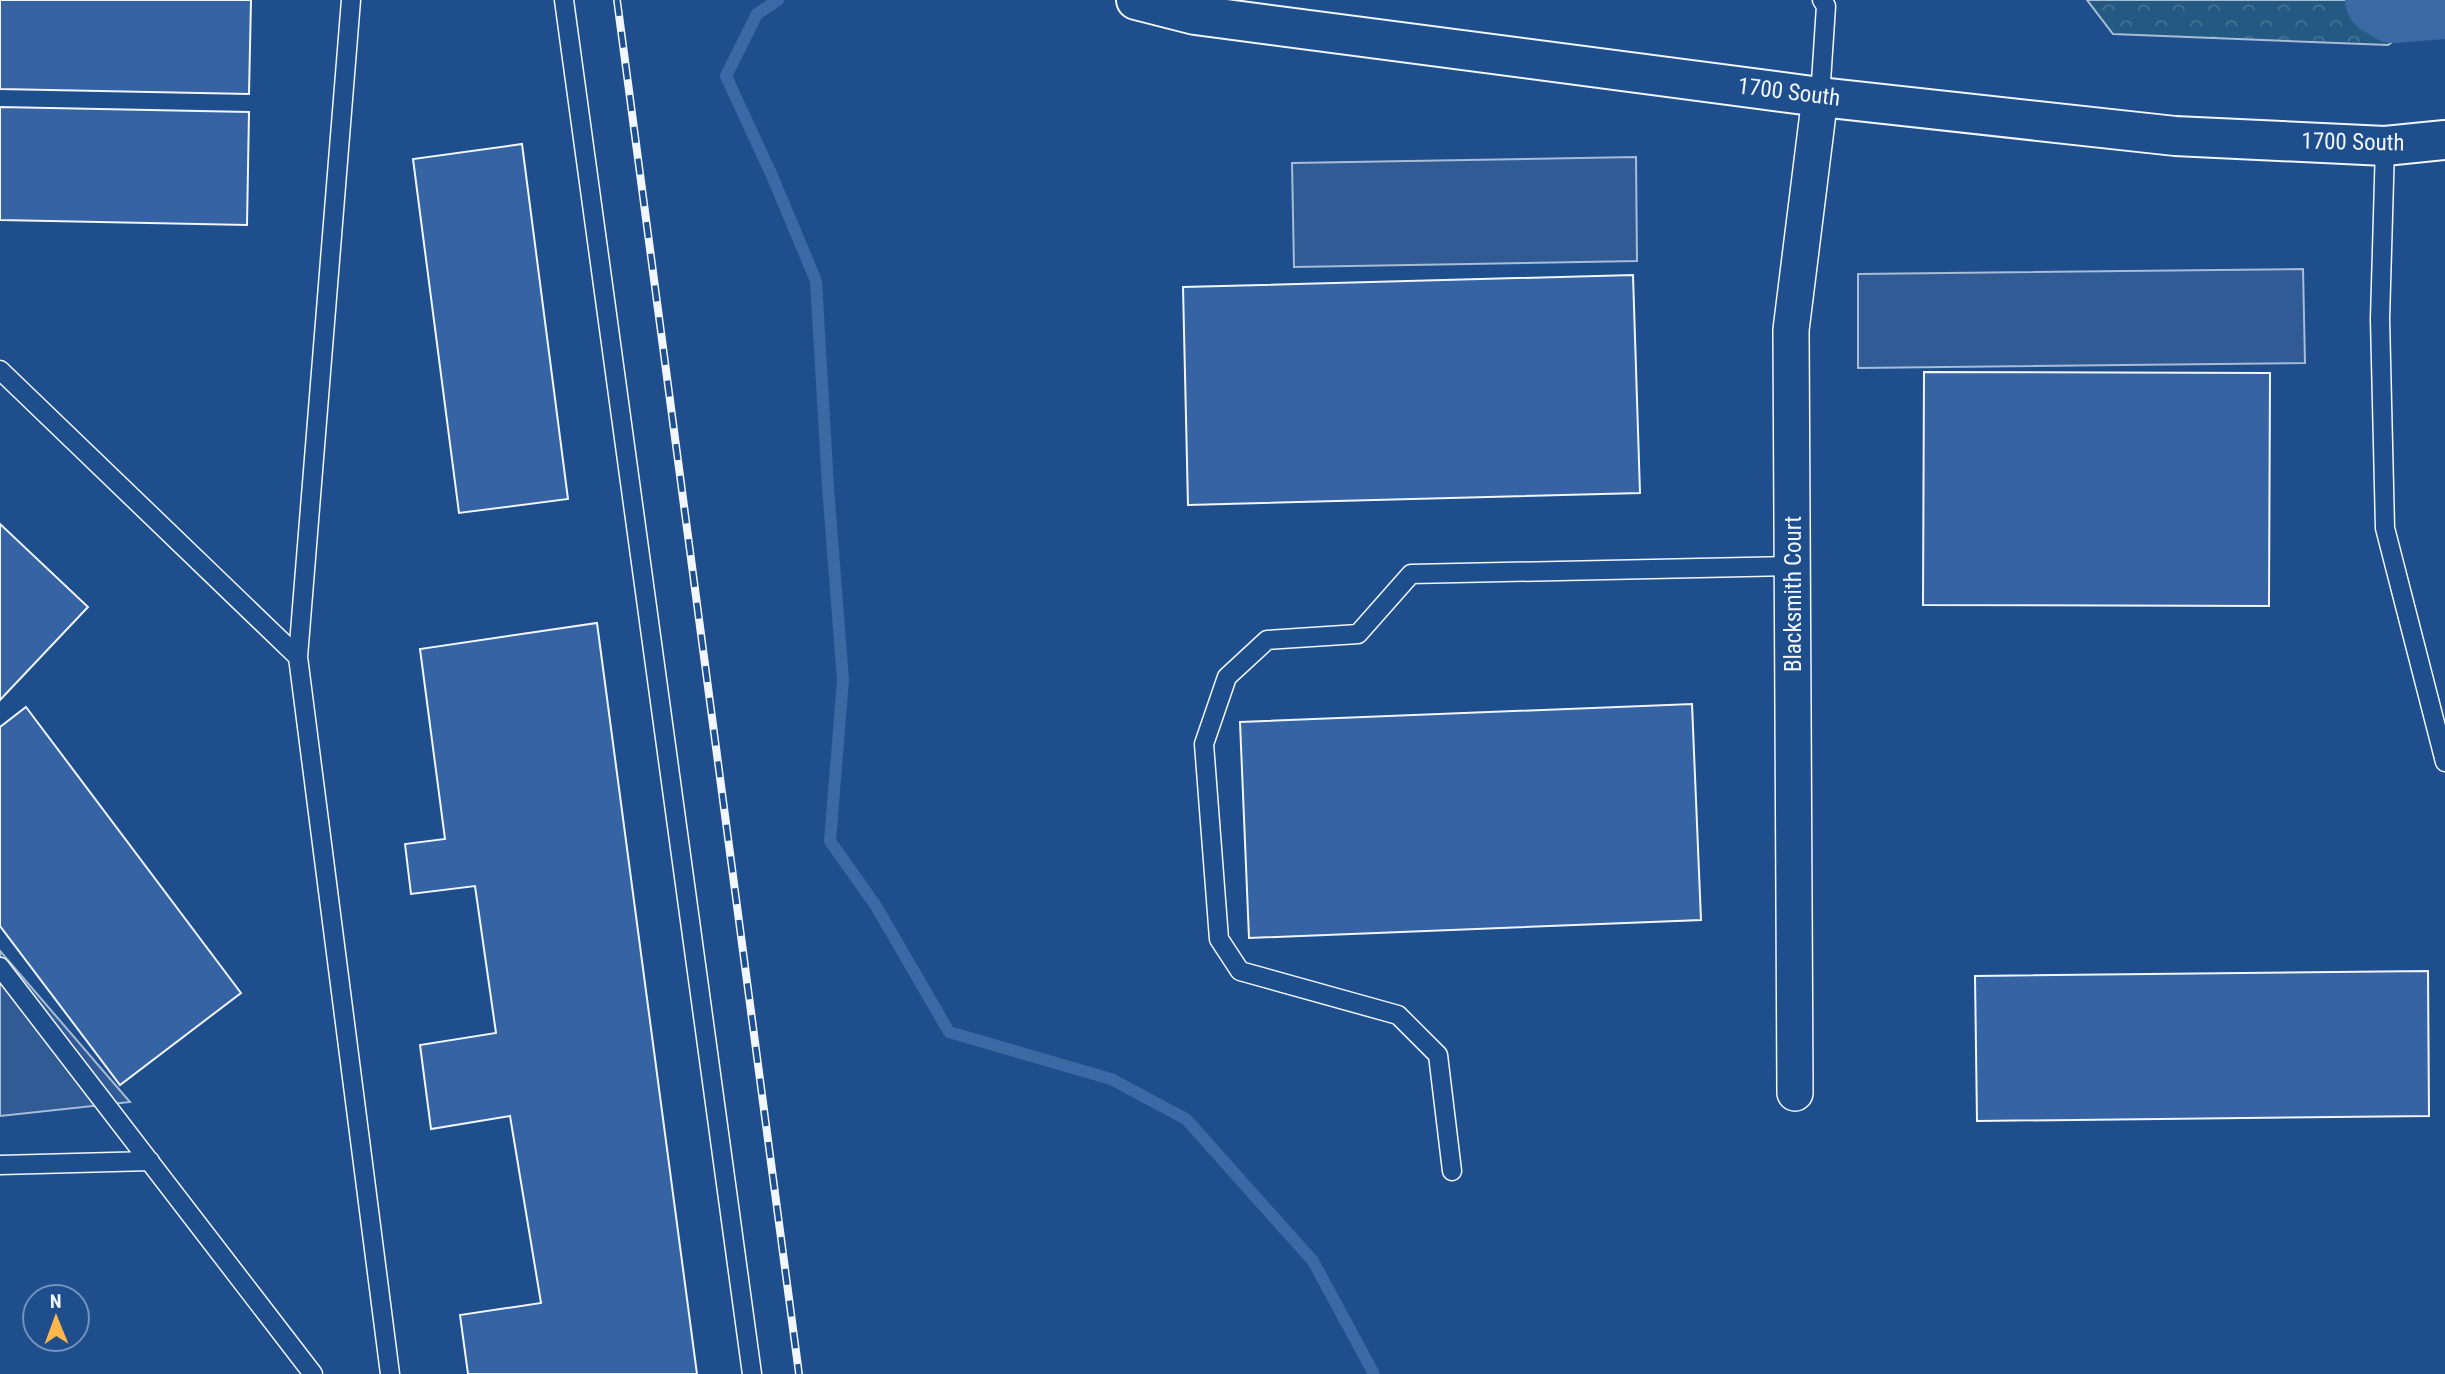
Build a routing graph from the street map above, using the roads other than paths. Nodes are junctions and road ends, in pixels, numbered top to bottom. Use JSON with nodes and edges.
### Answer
{"nodes":[{"id":1,"x":351,"y":0,"type":"edge"},
{"id":2,"x":564,"y":0,"type":"edge"},
{"id":3,"x":1136,"y":0,"type":"edge"},
{"id":4,"x":1822,"y":0,"type":"edge"},
{"id":5,"x":1820,"y":96,"type":"junction"},
{"id":6,"x":2445,"y":140,"type":"edge"},
{"id":7,"x":2385,"y":146,"type":"junction"},
{"id":8,"x":0,"y":370,"type":"edge"},
{"id":9,"x":1793,"y":566,"type":"junction"},
{"id":10,"x":298,"y":657,"type":"junction"},
{"id":11,"x":2445,"y":762,"type":"edge"},
{"id":12,"x":0,"y":967,"type":"edge"},
{"id":13,"x":1794,"y":1093,"type":"dead end"},
{"id":14,"x":150,"y":1161,"type":"junction"},
{"id":15,"x":0,"y":1164,"type":"edge"},
{"id":16,"x":1452,"y":1171,"type":"dead end"},
{"id":17,"x":313,"y":1374,"type":"edge"},
{"id":18,"x":390,"y":1374,"type":"edge"},
{"id":19,"x":752,"y":1374,"type":"edge"}],
"edges":[{"from":1,"to":10,"type":"lane"},
{"from":2,"to":19,"type":"lane"},
{"from":3,"to":5,"type":"street","name":"1700 South"},
{"from":4,"to":5,"type":"lane"},
{"from":5,"to":7,"type":"street","name":"1700 South"},
{"from":5,"to":9,"type":"street","name":"Blacksmith Court"},
{"from":6,"to":7,"type":"street","name":"1700 South"},
{"from":7,"to":11,"type":"lane"},
{"from":8,"to":10,"type":"lane"},
{"from":9,"to":13,"type":"street","name":"Blacksmith Court"},
{"from":9,"to":16,"type":"lane"},
{"from":10,"to":18,"type":"lane"},
{"from":12,"to":14,"type":"lane"},
{"from":14,"to":15,"type":"lane"},
{"from":14,"to":17,"type":"lane"}]}
